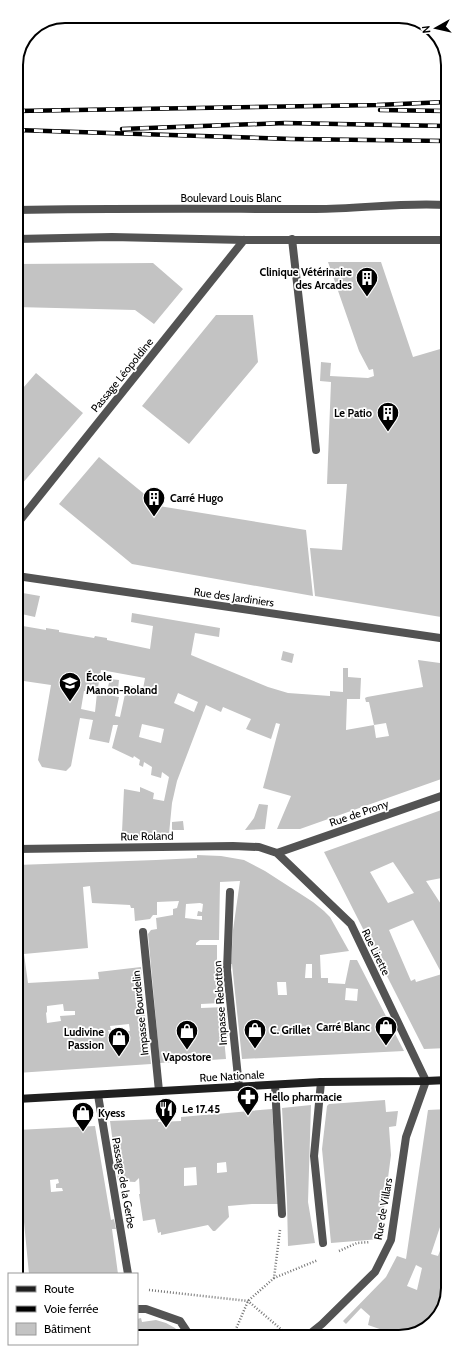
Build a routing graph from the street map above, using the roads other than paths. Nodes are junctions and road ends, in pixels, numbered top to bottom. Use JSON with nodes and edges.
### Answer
{"nodes":[{"id":1,"x":441,"y":205,"type":"edge"},
{"id":2,"x":23,"y":210,"type":"edge"},
{"id":3,"x":23,"y":239,"type":"edge"},
{"id":4,"x":244,"y":240,"type":"junction"},
{"id":5,"x":292,"y":240,"type":"junction"},
{"id":6,"x":441,"y":240,"type":"edge"},
{"id":7,"x":316,"y":450,"type":"dead end"},
{"id":8,"x":23,"y":516,"type":"edge"},
{"id":9,"x":23,"y":577,"type":"edge"},
{"id":10,"x":441,"y":638,"type":"edge"},
{"id":11,"x":441,"y":796,"type":"edge"},
{"id":12,"x":23,"y":850,"type":"edge"},
{"id":13,"x":277,"y":853,"type":"junction"},
{"id":14,"x":230,"y":892,"type":"dead end"},
{"id":15,"x":143,"y":932,"type":"dead end"},
{"id":16,"x":441,"y":1080,"type":"edge"},
{"id":17,"x":426,"y":1081,"type":"junction"},
{"id":18,"x":320,"y":1082,"type":"junction"},
{"id":19,"x":275,"y":1085,"type":"junction"},
{"id":20,"x":239,"y":1087,"type":"junction"},
{"id":21,"x":159,"y":1091,"type":"junction"},
{"id":22,"x":98,"y":1095,"type":"junction"},
{"id":23,"x":23,"y":1099,"type":"edge"},
{"id":24,"x":282,"y":1214,"type":"dead end"},
{"id":25,"x":323,"y":1243,"type":"dead end"},
{"id":26,"x":128,"y":1273,"type":"edge"},
{"id":27,"x":138,"y":1309,"type":"edge"},
{"id":28,"x":186,"y":1330,"type":"edge"},
{"id":29,"x":314,"y":1330,"type":"edge"}],
"edges":[{"from":1,"to":2,"type":"street","name":"Boulevard Louis Blanc"},
{"from":3,"to":4,"type":"street"},
{"from":4,"to":5,"type":"street"},
{"from":4,"to":8,"type":"street","name":"Passage Léopoldine"},
{"from":5,"to":6,"type":"street"},
{"from":5,"to":7,"type":"street"},
{"from":9,"to":10,"type":"street","name":"Rue des Jardiniers"},
{"from":11,"to":13,"type":"street","name":"Rue de Prony"},
{"from":12,"to":13,"type":"street","name":"Rue Roland"},
{"from":13,"to":17,"type":"street","name":"Rue Lirette"},
{"from":14,"to":20,"type":"street","name":"Impasse Rebotton"},
{"from":15,"to":21,"type":"street","name":"Impasse Bourdelin"},
{"from":16,"to":17,"type":"main road","name":"Rue Nationale"},
{"from":17,"to":18,"type":"main road","name":"Rue Nationale"},
{"from":17,"to":29,"type":"street","name":"Rue de Villars"},
{"from":18,"to":19,"type":"main road","name":"Rue Nationale"},
{"from":18,"to":25,"type":"street"},
{"from":19,"to":20,"type":"main road","name":"Rue Nationale"},
{"from":19,"to":24,"type":"street"},
{"from":20,"to":21,"type":"main road","name":"Rue Nationale"},
{"from":21,"to":22,"type":"main road","name":"Rue Nationale"},
{"from":22,"to":23,"type":"main road","name":"Rue Nationale"},
{"from":22,"to":26,"type":"street","name":"Passage de la Gerbe"},
{"from":27,"to":28,"type":"street"}]}
